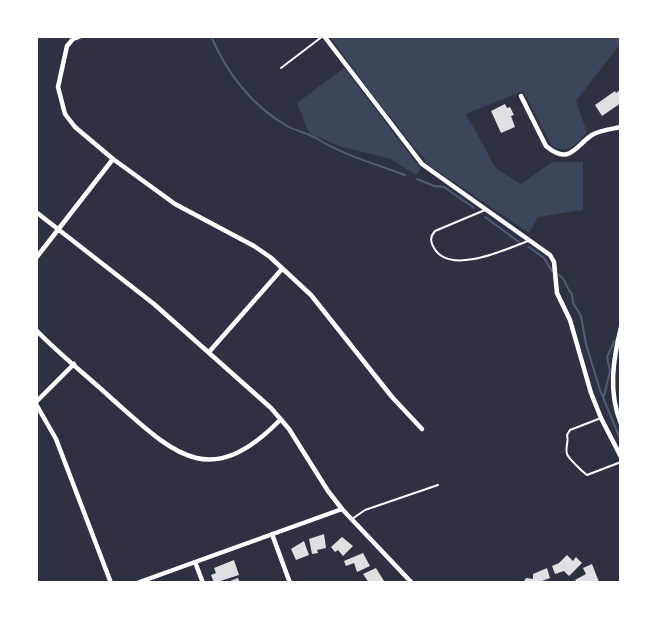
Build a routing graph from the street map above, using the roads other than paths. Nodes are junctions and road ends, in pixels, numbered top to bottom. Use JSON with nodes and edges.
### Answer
{"nodes":[{"id":1,"x":81,"y":36,"type":"edge"},
{"id":2,"x":323,"y":36,"type":"edge"},
{"id":3,"x":281,"y":68,"type":"dead end"},
{"id":4,"x":521,"y":96,"type":"dead end"},
{"id":5,"x":621,"y":128,"type":"edge"},
{"id":6,"x":113,"y":159,"type":"junction"},
{"id":7,"x":487,"y":210,"type":"junction"},
{"id":8,"x":36,"y":212,"type":"edge"},
{"id":9,"x":58,"y":230,"type":"junction"},
{"id":10,"x":531,"y":240,"type":"junction"},
{"id":11,"x":36,"y":258,"type":"edge"},
{"id":12,"x":282,"y":269,"type":"junction"},
{"id":13,"x":621,"y":327,"type":"edge"},
{"id":14,"x":36,"y":330,"type":"edge"},
{"id":15,"x":209,"y":352,"type":"junction"},
{"id":16,"x":74,"y":364,"type":"junction"},
{"id":17,"x":36,"y":403,"type":"edge"},
{"id":18,"x":601,"y":418,"type":"junction"},
{"id":19,"x":281,"y":419,"type":"junction"},
{"id":20,"x":621,"y":424,"type":"edge"},
{"id":21,"x":422,"y":429,"type":"dead end"},
{"id":22,"x":621,"y":457,"type":"edge"},
{"id":23,"x":621,"y":462,"type":"edge"},
{"id":24,"x":438,"y":485,"type":"dead end"},
{"id":25,"x":342,"y":508,"type":"junction"},
{"id":26,"x":352,"y":519,"type":"junction"},
{"id":27,"x":272,"y":534,"type":"junction"},
{"id":28,"x":195,"y":562,"type":"junction"},
{"id":29,"x":111,"y":583,"type":"edge"},
{"id":30,"x":137,"y":583,"type":"edge"},
{"id":31,"x":203,"y":583,"type":"edge"},
{"id":32,"x":290,"y":583,"type":"edge"},
{"id":33,"x":412,"y":583,"type":"edge"}],
"edges":[{"from":1,"to":6,"type":"street"},
{"from":2,"to":3,"type":"lane"},
{"from":2,"to":7,"type":"street"},
{"from":4,"to":5,"type":"street"},
{"from":6,"to":9,"type":"street"},
{"from":6,"to":12,"type":"street"},
{"from":7,"to":10,"type":"street"},
{"from":7,"to":10,"type":"lane"},
{"from":8,"to":9,"type":"street"},
{"from":9,"to":11,"type":"street"},
{"from":9,"to":15,"type":"street"},
{"from":10,"to":18,"type":"street"},
{"from":12,"to":15,"type":"street"},
{"from":12,"to":21,"type":"street"},
{"from":13,"to":20,"type":"street"},
{"from":14,"to":16,"type":"street"},
{"from":15,"to":19,"type":"street"},
{"from":16,"to":17,"type":"street"},
{"from":16,"to":19,"type":"street"},
{"from":17,"to":29,"type":"street"},
{"from":18,"to":22,"type":"street"},
{"from":18,"to":23,"type":"lane"},
{"from":19,"to":25,"type":"street"},
{"from":24,"to":26,"type":"lane"},
{"from":25,"to":26,"type":"street"},
{"from":25,"to":27,"type":"street"},
{"from":26,"to":33,"type":"street"},
{"from":27,"to":28,"type":"street"},
{"from":27,"to":32,"type":"street"},
{"from":28,"to":30,"type":"street"},
{"from":28,"to":31,"type":"street"}]}
